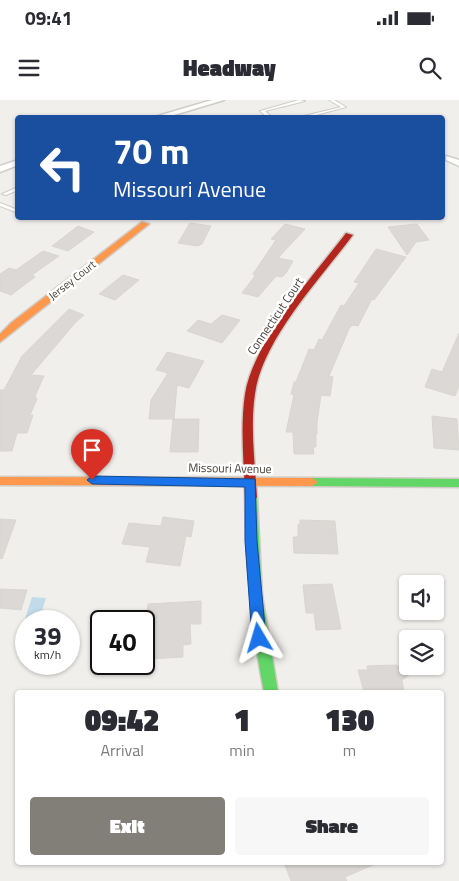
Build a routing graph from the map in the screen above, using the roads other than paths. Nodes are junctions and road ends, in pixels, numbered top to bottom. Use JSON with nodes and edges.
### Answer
{"nodes":[{"id":1,"x":220,"y":100,"type":"edge"},
{"id":2,"x":301,"y":100,"type":"edge"},
{"id":3,"x":331,"y":100,"type":"edge"},
{"id":4,"x":165,"y":115,"type":"edge"},
{"id":5,"x":267,"y":115,"type":"edge"},
{"id":6,"x":310,"y":115,"type":"edge"},
{"id":7,"x":449,"y":158,"type":"dead end"},
{"id":8,"x":15,"y":163,"type":"edge"},
{"id":9,"x":459,"y":163,"type":"edge"},
{"id":10,"x":0,"y":169,"type":"edge"},
{"id":11,"x":15,"y":189,"type":"edge"},
{"id":12,"x":1,"y":195,"type":"edge"},
{"id":13,"x":0,"y":204,"type":"edge"},
{"id":14,"x":15,"y":211,"type":"edge"},
{"id":15,"x":145,"y":224,"type":"dead end"},
{"id":16,"x":349,"y":236,"type":"dead end"},
{"id":17,"x":0,"y":338,"type":"edge"},
{"id":18,"x":0,"y":481,"type":"edge"},
{"id":19,"x":251,"y":482,"type":"junction"},
{"id":20,"x":459,"y":483,"type":"edge"},
{"id":21,"x":271,"y":690,"type":"edge"}],
"edges":[{"from":1,"to":4,"type":"street"},
{"from":2,"to":5,"type":"lane"},
{"from":3,"to":6,"type":"lane"},
{"from":7,"to":9,"type":"street"},
{"from":8,"to":10,"type":"street"},
{"from":11,"to":12,"type":"lane"},
{"from":13,"to":14,"type":"lane"},
{"from":15,"to":17,"type":"street","name":"Jersey Court"},
{"from":16,"to":19,"type":"street","name":"Connecticut Court"},
{"from":18,"to":19,"type":"street","name":"Missouri Avenue"},
{"from":19,"to":20,"type":"street","name":"Missouri Avenue"},
{"from":19,"to":21,"type":"street","name":"Connecticut Court"}]}
